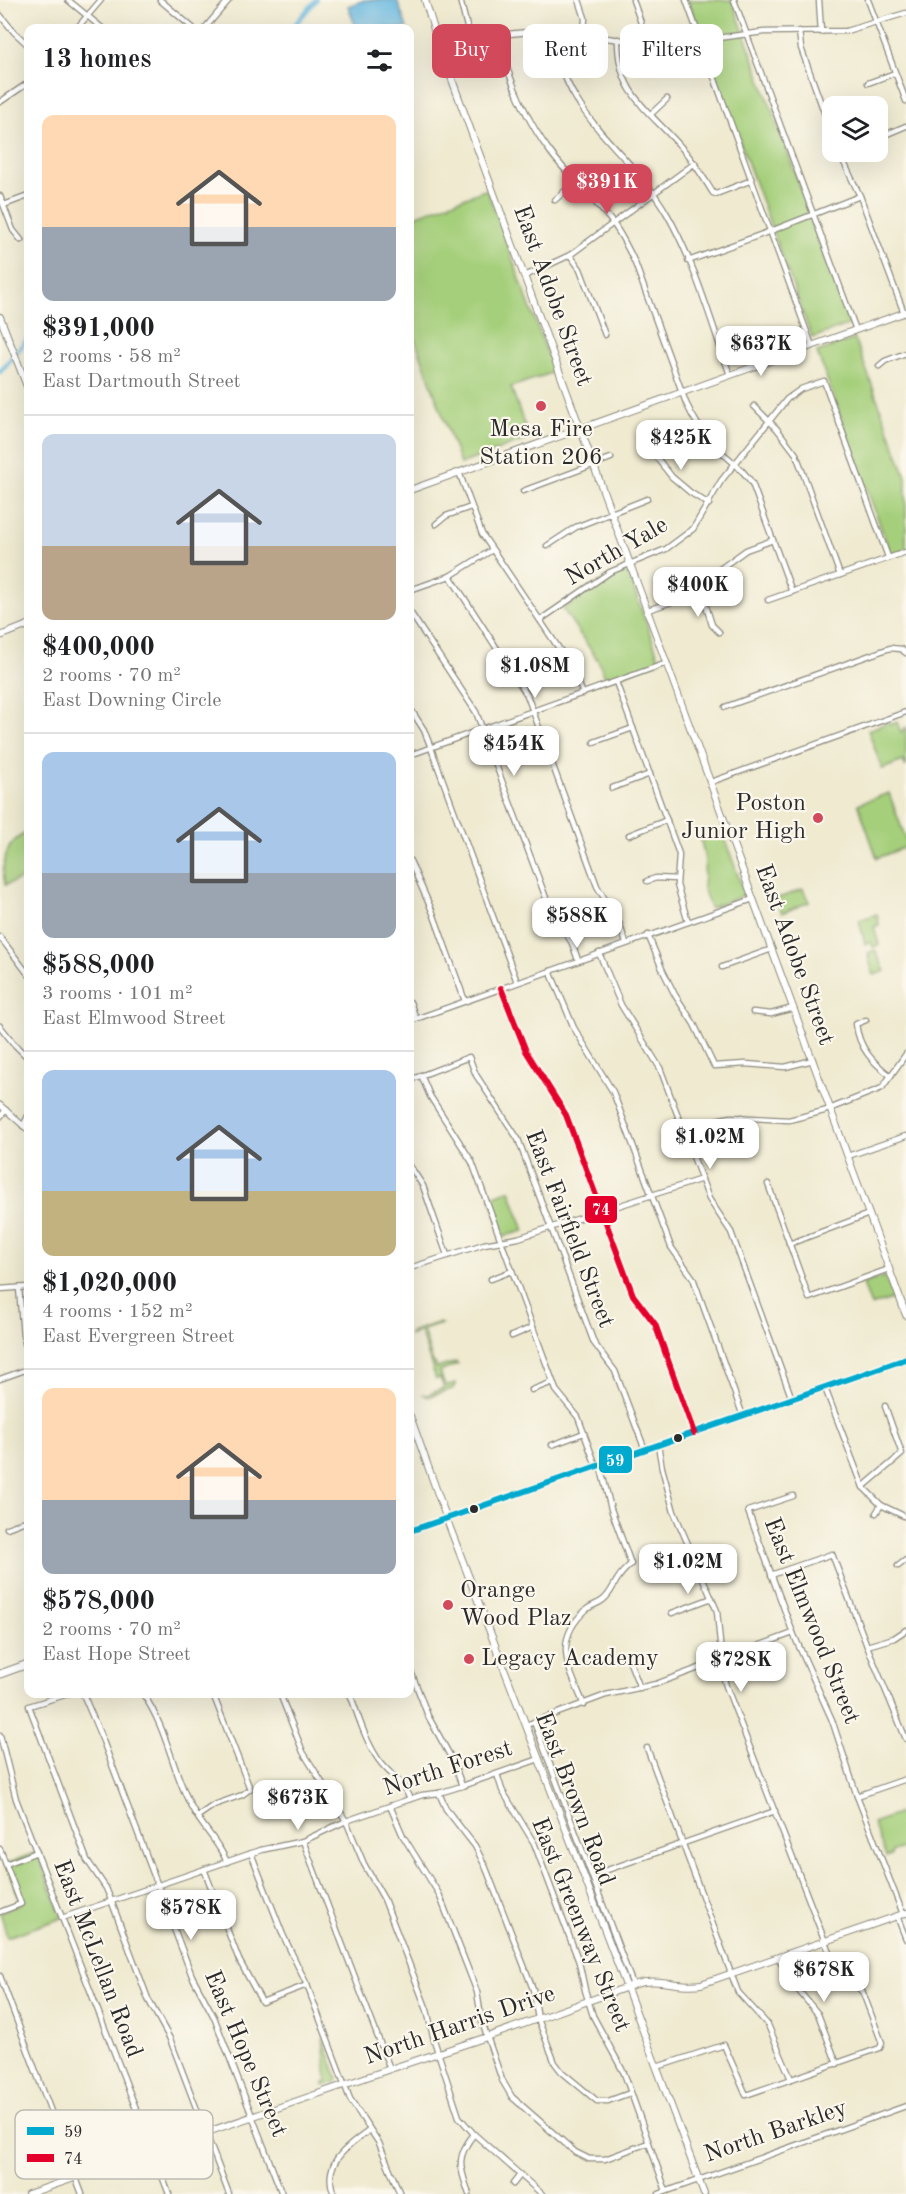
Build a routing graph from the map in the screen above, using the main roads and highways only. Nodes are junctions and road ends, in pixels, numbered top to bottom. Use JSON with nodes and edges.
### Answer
{"nodes":[{"id":1,"x":906,"y":1359,"type":"edge"},
{"id":2,"x":414,"y":1530,"type":"edge"},
{"id":3,"x":24,"y":1665,"type":"edge"},
{"id":4,"x":1,"y":1671,"type":"edge"}],
"edges":[{"from":1,"to":2,"type":"main road"},
{"from":3,"to":4,"type":"main road"}]}
